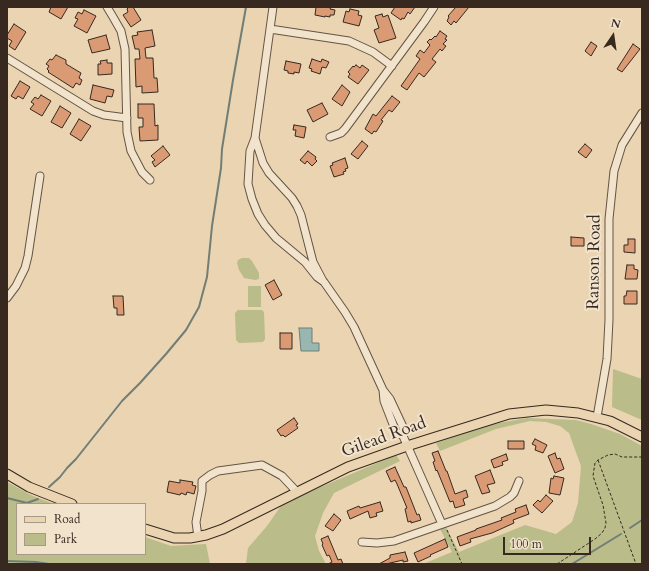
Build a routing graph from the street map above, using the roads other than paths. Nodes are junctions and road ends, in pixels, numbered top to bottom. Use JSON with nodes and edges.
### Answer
{"nodes":[{"id":1,"x":107,"y":7,"type":"edge"},
{"id":2,"x":273,"y":7,"type":"edge"},
{"id":3,"x":434,"y":7,"type":"edge"},
{"id":4,"x":270,"y":29,"type":"junction"},
{"id":5,"x":7,"y":58,"type":"edge"},
{"id":6,"x":392,"y":66,"type":"junction"},
{"id":7,"x":642,"y":113,"type":"edge"},
{"id":8,"x":127,"y":118,"type":"junction"},
{"id":9,"x":330,"y":137,"type":"dead end"},
{"id":10,"x":255,"y":138,"type":"junction"},
{"id":11,"x":40,"y":176,"type":"dead end"},
{"id":12,"x":150,"y":180,"type":"dead end"},
{"id":13,"x":324,"y":282,"type":"junction"},
{"id":14,"x":7,"y":298,"type":"edge"},
{"id":15,"x":597,"y":417,"type":"junction"},
{"id":16,"x":642,"y":437,"type":"edge"},
{"id":17,"x":407,"y":446,"type":"junction"},
{"id":18,"x":7,"y":474,"type":"edge"},
{"id":19,"x":519,"y":481,"type":"dead end"},
{"id":20,"x":296,"y":492,"type":"junction"},
{"id":21,"x":69,"y":503,"type":"edge"},
{"id":22,"x":444,"y":525,"type":"junction"},
{"id":23,"x":146,"y":530,"type":"edge"},
{"id":24,"x":198,"y":537,"type":"junction"},
{"id":25,"x":362,"y":542,"type":"dead end"}],
"edges":[{"from":1,"to":8,"type":"street"},
{"from":2,"to":4,"type":"street"},
{"from":3,"to":6,"type":"street"},
{"from":4,"to":6,"type":"street"},
{"from":4,"to":10,"type":"street"},
{"from":5,"to":8,"type":"street"},
{"from":6,"to":9,"type":"street"},
{"from":7,"to":15,"type":"street","name":"Ranson Road"},
{"from":8,"to":12,"type":"street"},
{"from":10,"to":13,"type":"street"},
{"from":10,"to":13,"type":"street"},
{"from":11,"to":14,"type":"street"},
{"from":13,"to":17,"type":"street"},
{"from":15,"to":16,"type":"main road","name":"Gilead Road"},
{"from":15,"to":17,"type":"main road","name":"Gilead Road"},
{"from":17,"to":20,"type":"main road","name":"Gilead Road"},
{"from":17,"to":22,"type":"street"},
{"from":18,"to":21,"type":"main road"},
{"from":19,"to":22,"type":"street"},
{"from":20,"to":24,"type":"main road","name":"Gilead Road"},
{"from":20,"to":24,"type":"street"},
{"from":22,"to":25,"type":"street"},
{"from":23,"to":24,"type":"main road","name":"Gilead Road"}]}
